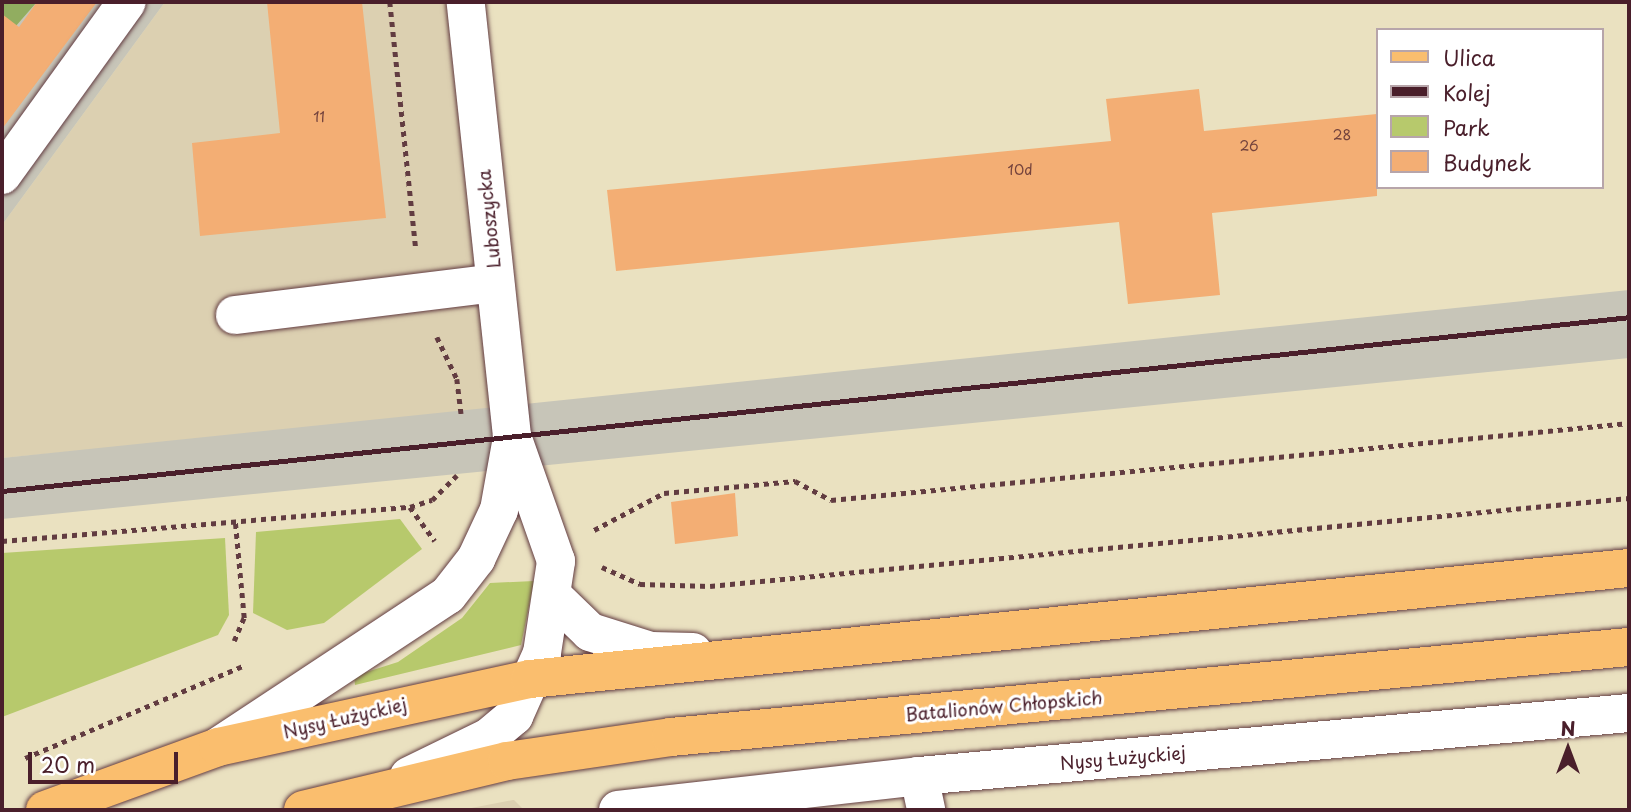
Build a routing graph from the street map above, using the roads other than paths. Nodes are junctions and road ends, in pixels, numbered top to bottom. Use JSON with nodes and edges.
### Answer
{"nodes":[{"id":1,"x":127,"y":2,"type":"edge"},
{"id":2,"x":466,"y":2,"type":"edge"},
{"id":3,"x":2,"y":175,"type":"edge"},
{"id":4,"x":495,"y":283,"type":"junction"},
{"id":5,"x":235,"y":315,"type":"dead end"},
{"id":6,"x":512,"y":436,"type":"junction"},
{"id":7,"x":1629,"y":568,"type":"edge"},
{"id":8,"x":552,"y":595,"type":"junction"},
{"id":9,"x":1629,"y":648,"type":"edge"},
{"id":10,"x":748,"y":653,"type":"junction"},
{"id":11,"x":530,"y":679,"type":"junction"},
{"id":12,"x":1629,"y":713,"type":"edge"},
{"id":13,"x":218,"y":747,"type":"junction"},
{"id":14,"x":382,"y":789,"type":"junction"},
{"id":15,"x":923,"y":793,"type":"edge"},
{"id":16,"x":46,"y":810,"type":"edge"},
{"id":17,"x":303,"y":810,"type":"edge"},
{"id":18,"x":618,"y":810,"type":"edge"}],
"edges":[{"from":1,"to":3,"type":"street"},
{"from":2,"to":4,"type":"street","name":"Luboszycka"},
{"from":4,"to":5,"type":"street"},
{"from":4,"to":6,"type":"street","name":"Luboszycka"},
{"from":6,"to":8,"type":"street"},
{"from":6,"to":13,"type":"street"},
{"from":7,"to":10,"type":"main road"},
{"from":8,"to":10,"type":"street"},
{"from":8,"to":11,"type":"street"},
{"from":9,"to":14,"type":"main road","name":"Batalionów Chłopskich"},
{"from":10,"to":11,"type":"main road"},
{"from":11,"to":13,"type":"main road","name":"Nysy Łużyckiej"},
{"from":11,"to":14,"type":"street"},
{"from":12,"to":15,"type":"street","name":"Nysy Łużyckiej"},
{"from":13,"to":16,"type":"main road","name":"Nysy Łużyckiej"},
{"from":14,"to":17,"type":"main road"},
{"from":15,"to":18,"type":"street","name":"Nysy Łużyckiej"}]}
